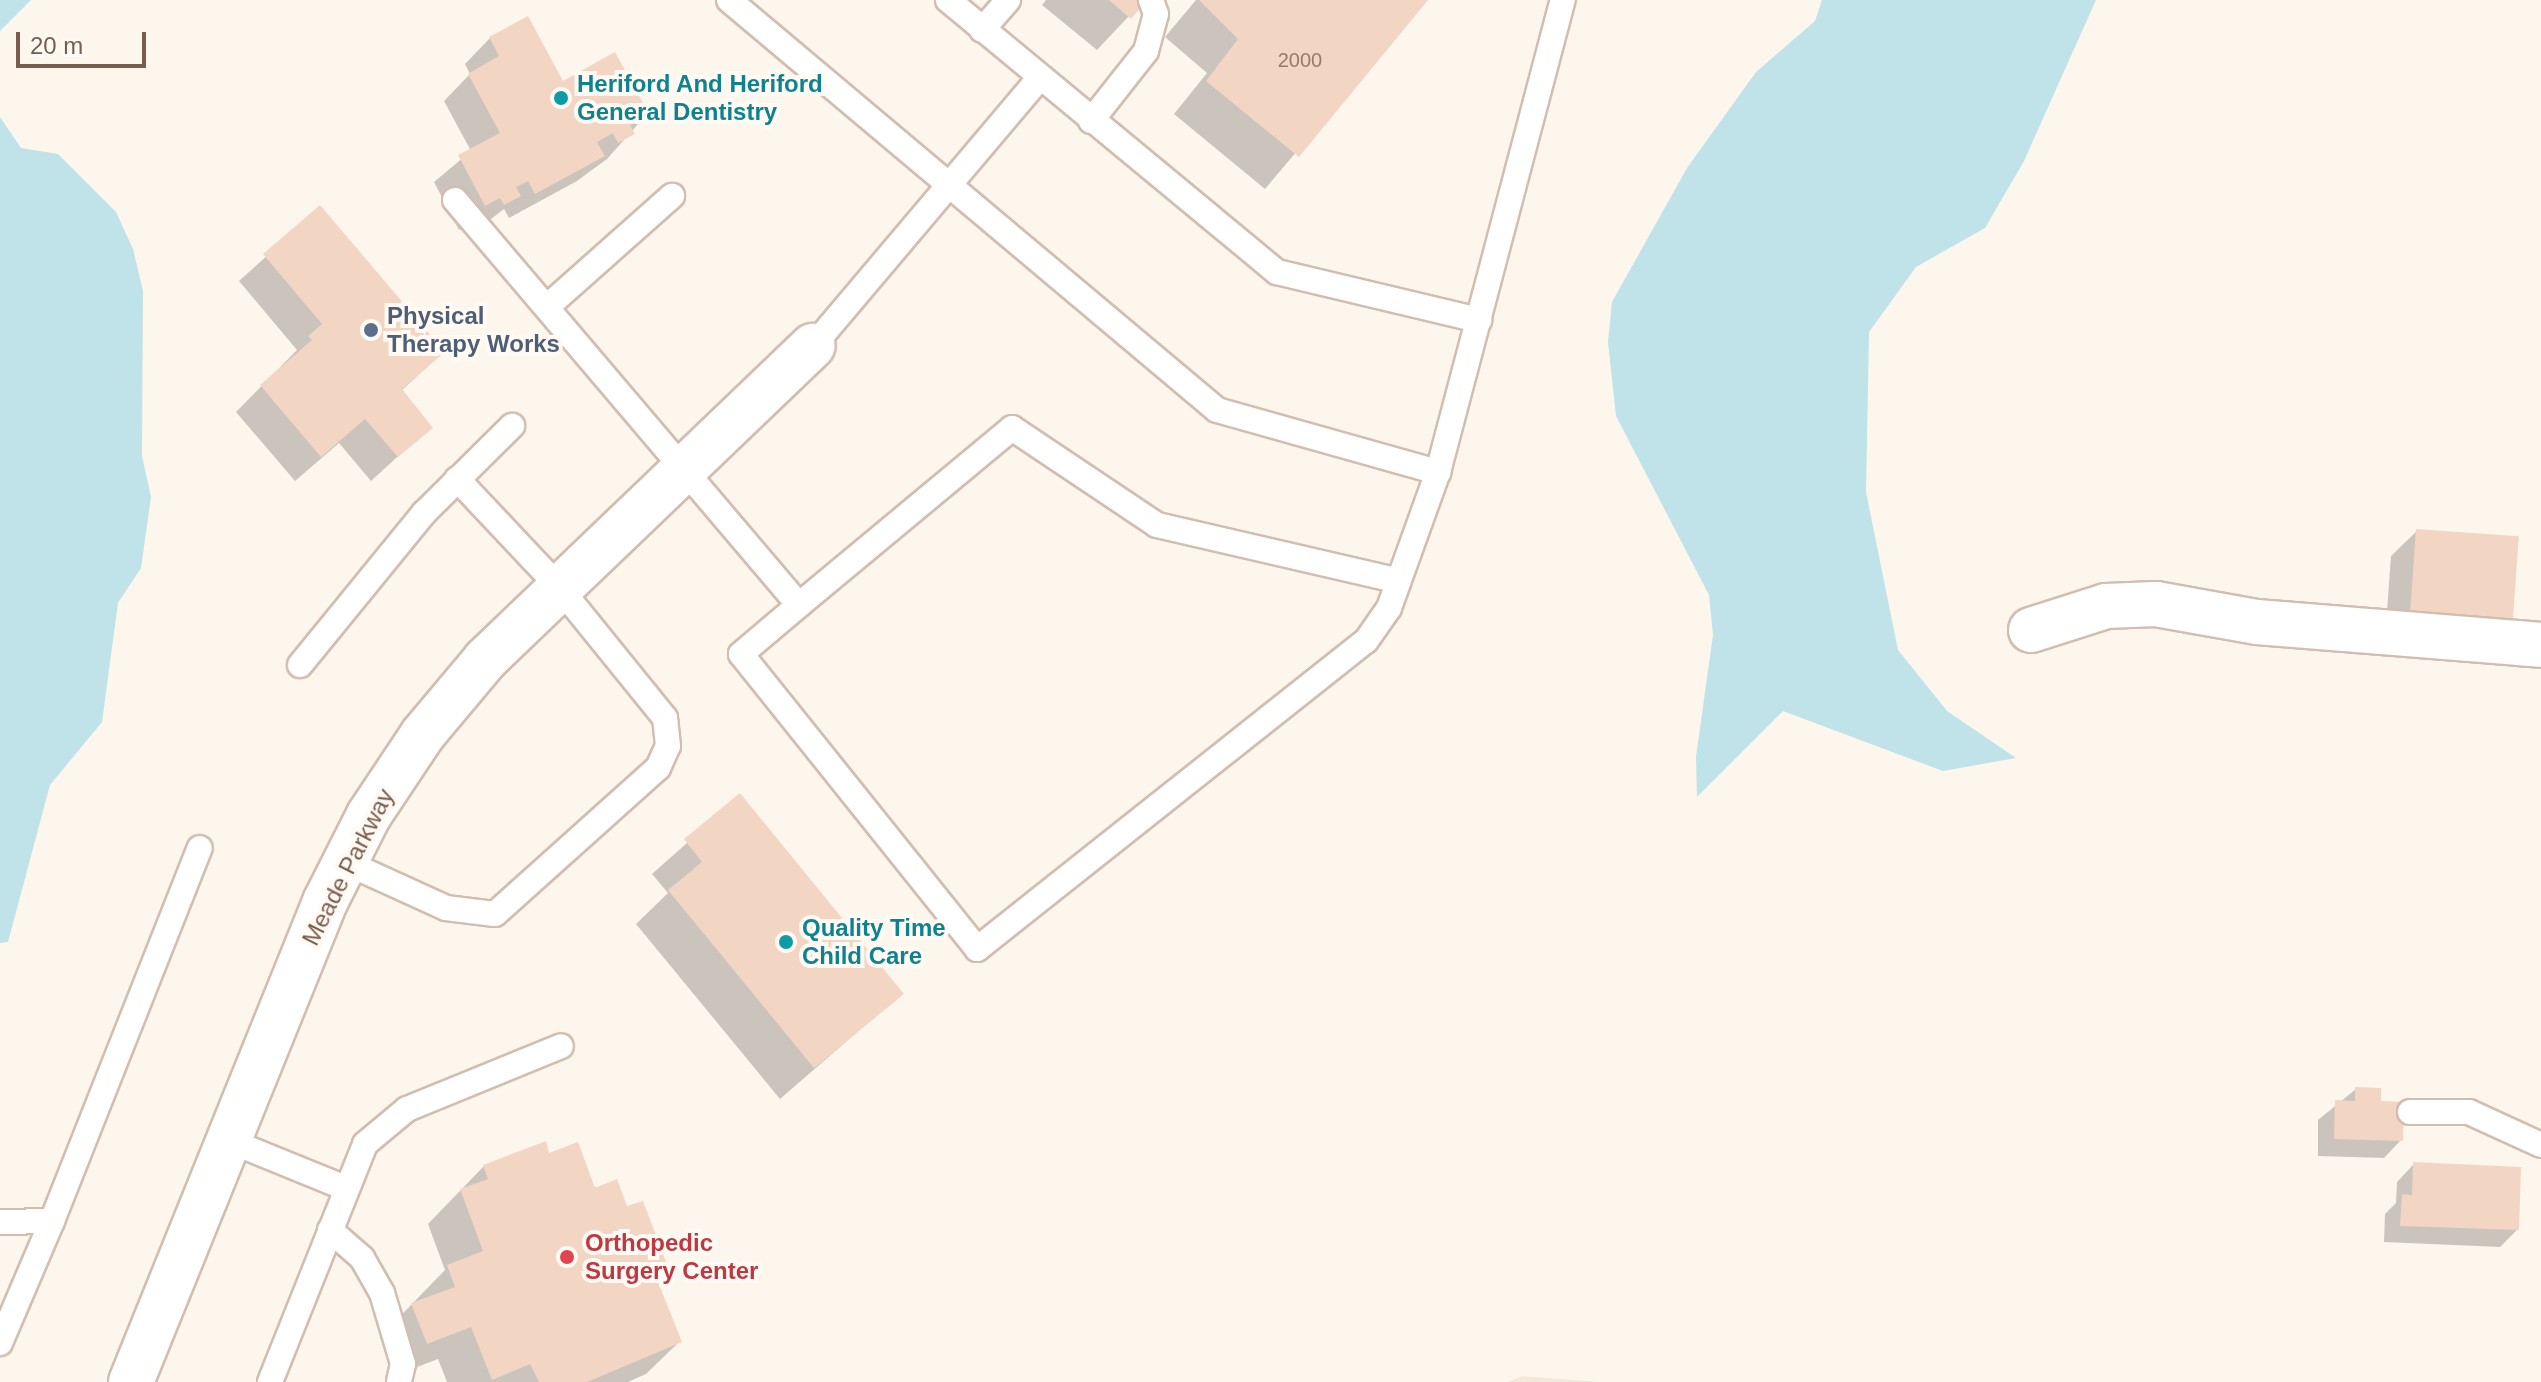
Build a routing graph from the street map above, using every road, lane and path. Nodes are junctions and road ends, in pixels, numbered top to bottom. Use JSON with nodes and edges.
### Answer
{"nodes":[{"id":1,"x":729,"y":0,"type":"edge"},
{"id":2,"x":948,"y":0,"type":"edge"},
{"id":3,"x":1008,"y":0,"type":"edge"},
{"id":4,"x":1151,"y":0,"type":"edge"},
{"id":5,"x":1563,"y":0,"type":"edge"},
{"id":6,"x":982,"y":30,"type":"junction"},
{"id":7,"x":1039,"y":79,"type":"junction"},
{"id":8,"x":1091,"y":121,"type":"junction"},
{"id":9,"x":952,"y":185,"type":"junction"},
{"id":10,"x":672,"y":196,"type":"dead end"},
{"id":11,"x":455,"y":200,"type":"dead end"},
{"id":12,"x":548,"y":306,"type":"junction"},
{"id":13,"x":1479,"y":320,"type":"junction"},
{"id":14,"x":813,"y":346,"type":"joint"},
{"id":15,"x":512,"y":426,"type":"dead end"},
{"id":16,"x":686,"y":467,"type":"junction"},
{"id":17,"x":1438,"y":472,"type":"junction"},
{"id":18,"x":457,"y":479,"type":"junction"},
{"id":19,"x":1399,"y":581,"type":"junction"},
{"id":20,"x":558,"y":586,"type":"junction"},
{"id":21,"x":799,"y":605,"type":"junction"},
{"id":22,"x":2031,"y":630,"type":"dead end"},
{"id":23,"x":2541,"y":645,"type":"edge"},
{"id":24,"x":300,"y":665,"type":"dead end"},
{"id":25,"x":200,"y":848,"type":"dead end"},
{"id":26,"x":345,"y":862,"type":"junction"},
{"id":27,"x":561,"y":1046,"type":"dead end"},
{"id":28,"x":2410,"y":1112,"type":"dead end"},
{"id":29,"x":230,"y":1141,"type":"junction"},
{"id":30,"x":2541,"y":1145,"type":"edge"},
{"id":31,"x":346,"y":1188,"type":"junction"},
{"id":32,"x":52,"y":1221,"type":"junction"},
{"id":33,"x":0,"y":1222,"type":"edge"},
{"id":34,"x":330,"y":1230,"type":"junction"},
{"id":35,"x":0,"y":1343,"type":"edge"},
{"id":36,"x":131,"y":1382,"type":"edge"},
{"id":37,"x":270,"y":1382,"type":"edge"},
{"id":38,"x":399,"y":1382,"type":"edge"}],
"edges":[{"from":1,"to":9,"type":"lane"},
{"from":2,"to":6,"type":"lane"},
{"from":3,"to":6,"type":"lane"},
{"from":4,"to":8,"type":"lane"},
{"from":5,"to":13,"type":"lane"},
{"from":6,"to":7,"type":"lane"},
{"from":7,"to":8,"type":"lane"},
{"from":7,"to":9,"type":"lane"},
{"from":8,"to":13,"type":"lane"},
{"from":9,"to":14,"type":"lane"},
{"from":9,"to":17,"type":"lane"},
{"from":10,"to":12,"type":"lane"},
{"from":11,"to":12,"type":"lane"},
{"from":12,"to":16,"type":"lane"},
{"from":13,"to":17,"type":"lane"},
{"from":14,"to":16,"type":"street","name":"Meade Parkway"},
{"from":15,"to":18,"type":"lane"},
{"from":16,"to":20,"type":"street","name":"Meade Parkway"},
{"from":16,"to":21,"type":"lane"},
{"from":17,"to":19,"type":"lane"},
{"from":18,"to":20,"type":"lane"},
{"from":18,"to":24,"type":"lane"},
{"from":19,"to":21,"type":"lane"},
{"from":19,"to":21,"type":"lane"},
{"from":20,"to":26,"type":"street","name":"Meade Parkway"},
{"from":20,"to":26,"type":"lane"},
{"from":22,"to":23,"type":"street"},
{"from":25,"to":32,"type":"lane"},
{"from":26,"to":29,"type":"street","name":"Meade Parkway"},
{"from":27,"to":31,"type":"lane"},
{"from":28,"to":30,"type":"lane"},
{"from":29,"to":31,"type":"lane"},
{"from":29,"to":36,"type":"street","name":"Meade Parkway"},
{"from":31,"to":34,"type":"lane"},
{"from":32,"to":33,"type":"lane"},
{"from":32,"to":35,"type":"lane"},
{"from":34,"to":37,"type":"lane"},
{"from":34,"to":38,"type":"lane"}]}
